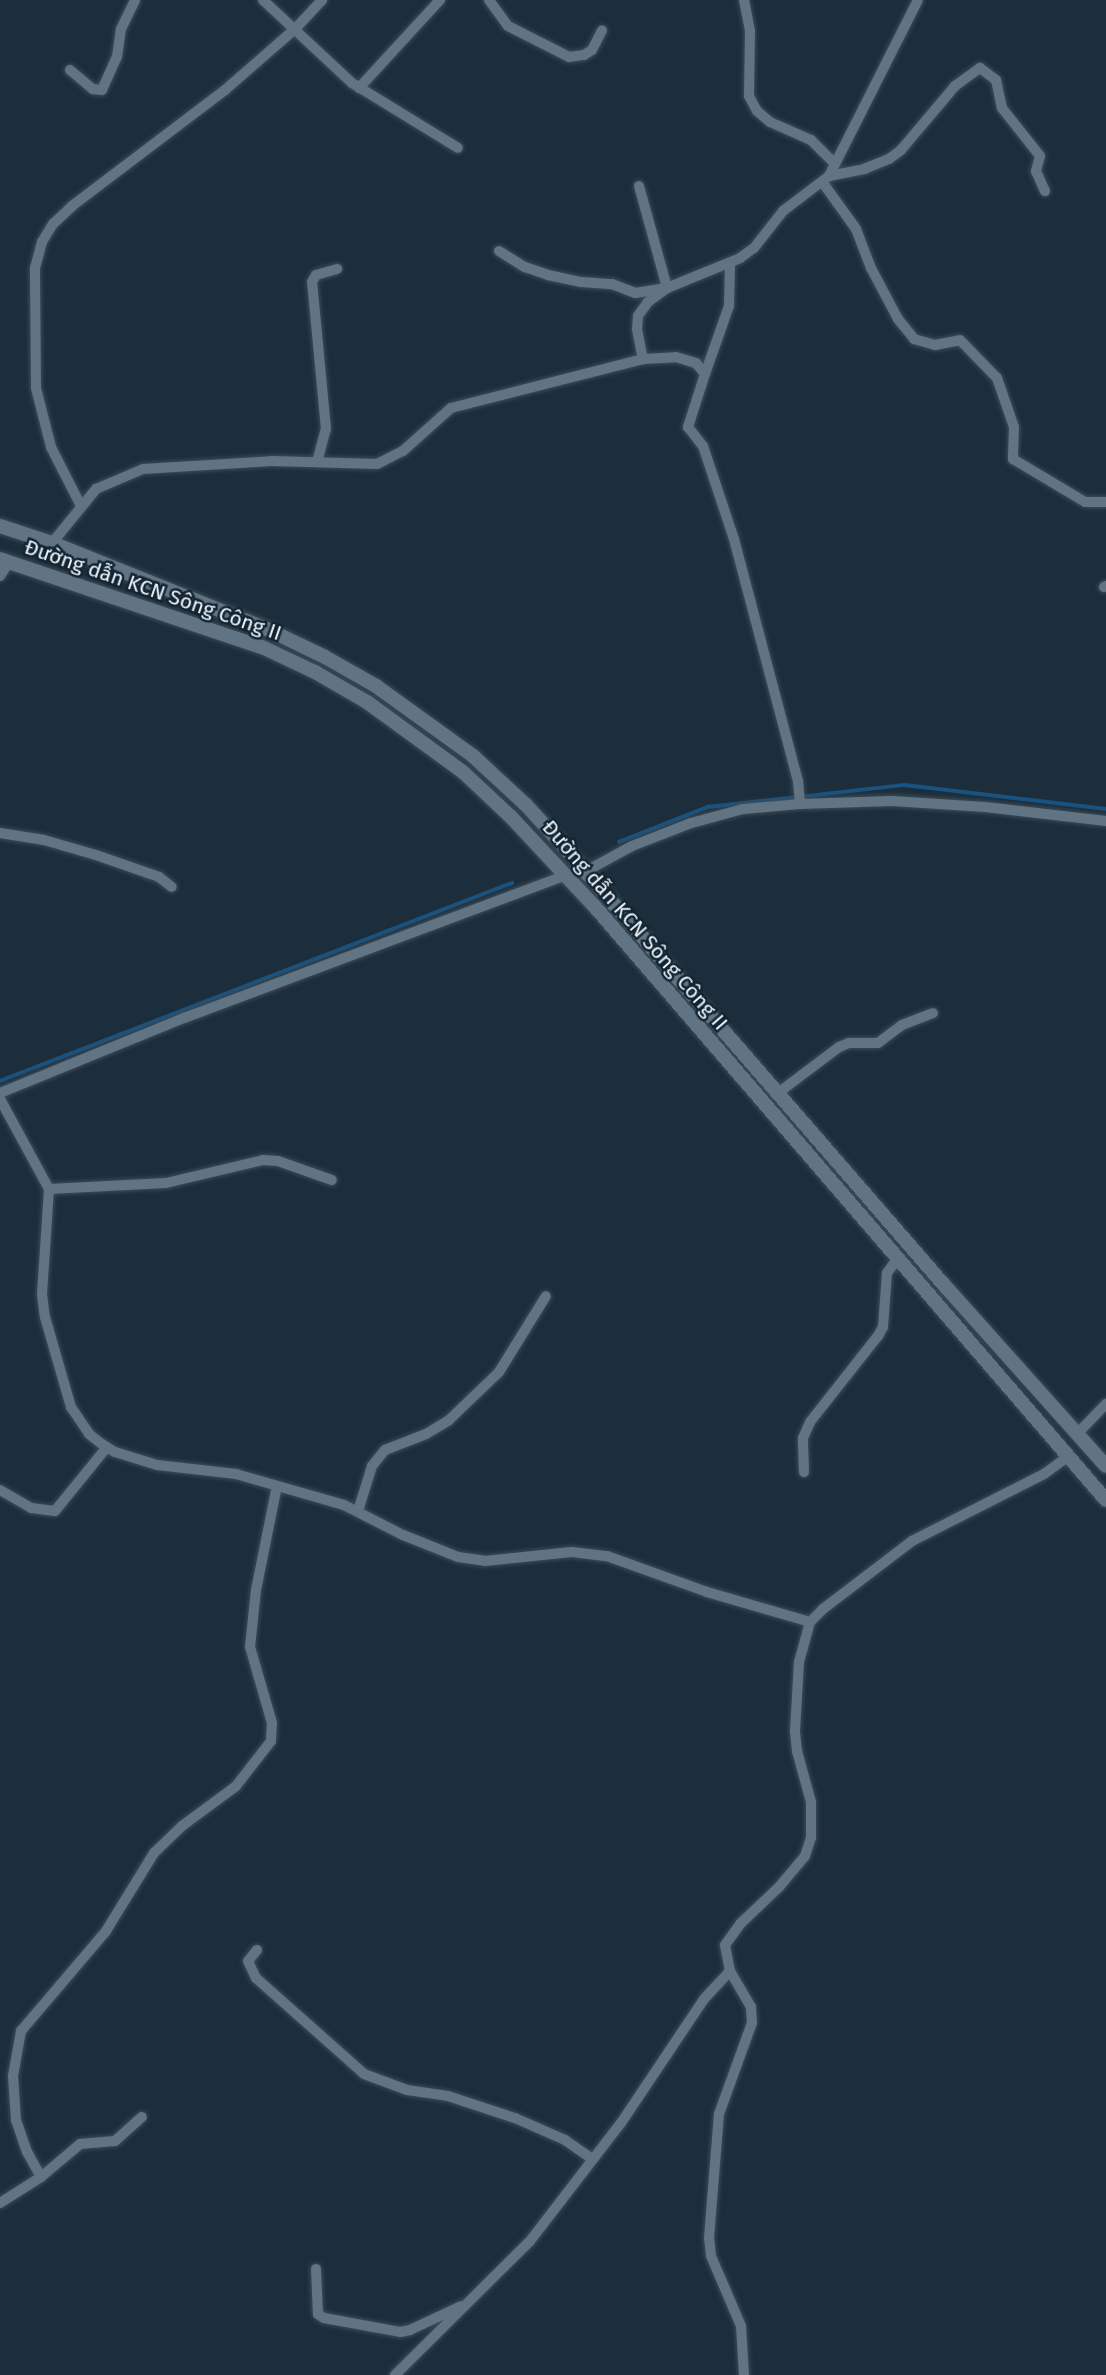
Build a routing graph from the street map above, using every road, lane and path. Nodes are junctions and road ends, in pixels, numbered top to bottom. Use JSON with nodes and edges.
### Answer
{"nodes":[{"id":1,"x":135,"y":0,"type":"edge"},
{"id":2,"x":263,"y":0,"type":"edge"},
{"id":3,"x":322,"y":0,"type":"edge"},
{"id":4,"x":440,"y":0,"type":"edge"},
{"id":5,"x":489,"y":0,"type":"edge"},
{"id":6,"x":744,"y":0,"type":"edge"},
{"id":7,"x":918,"y":0,"type":"edge"},
{"id":8,"x":295,"y":29,"type":"junction"},
{"id":9,"x":602,"y":30,"type":"dead end"},
{"id":10,"x":70,"y":70,"type":"dead end"},
{"id":11,"x":359,"y":88,"type":"junction"},
{"id":12,"x":458,"y":148,"type":"dead end"},
{"id":13,"x":834,"y":163,"type":"junction"},
{"id":14,"x":826,"y":180,"type":"junction"},
{"id":15,"x":639,"y":186,"type":"dead end"},
{"id":16,"x":1045,"y":191,"type":"dead end"},
{"id":17,"x":499,"y":251,"type":"dead end"},
{"id":18,"x":730,"y":264,"type":"junction"},
{"id":19,"x":337,"y":269,"type":"dead end"},
{"id":20,"x":667,"y":288,"type":"junction"},
{"id":21,"x":643,"y":359,"type":"junction"},
{"id":22,"x":705,"y":374,"type":"junction"},
{"id":23,"x":317,"y":461,"type":"junction"},
{"id":24,"x":1106,"y":502,"type":"edge"},
{"id":25,"x":81,"y":506,"type":"junction"},
{"id":26,"x":0,"y":526,"type":"edge"},
{"id":27,"x":52,"y":543,"type":"junction"},
{"id":28,"x":4,"y":560,"type":"edge"},
{"id":29,"x":0,"y":576,"type":"edge"},
{"id":30,"x":376,"y":686,"type":"junction"},
{"id":31,"x":367,"y":702,"type":"junction"},
{"id":32,"x":800,"y":802,"type":"junction"},
{"id":33,"x":1106,"y":821,"type":"edge"},
{"id":34,"x":0,"y":833,"type":"edge"},
{"id":35,"x":586,"y":871,"type":"junction"},
{"id":36,"x":566,"y":875,"type":"junction"},
{"id":37,"x":172,"y":887,"type":"dead end"},
{"id":38,"x":933,"y":1013,"type":"dead end"},
{"id":39,"x":0,"y":1093,"type":"edge"},
{"id":40,"x":778,"y":1093,"type":"junction"},
{"id":41,"x":0,"y":1099,"type":"edge"},
{"id":42,"x":332,"y":1180,"type":"dead end"},
{"id":43,"x":49,"y":1189,"type":"junction"},
{"id":44,"x":897,"y":1259,"type":"junction"},
{"id":45,"x":945,"y":1286,"type":"junction"},
{"id":46,"x":546,"y":1296,"type":"dead end"},
{"id":47,"x":932,"y":1297,"type":"junction"},
{"id":48,"x":1106,"y":1404,"type":"edge"},
{"id":49,"x":1077,"y":1434,"type":"junction"},
{"id":50,"x":107,"y":1447,"type":"junction"},
{"id":51,"x":1067,"y":1457,"type":"junction"},
{"id":52,"x":1106,"y":1466,"type":"edge"},
{"id":53,"x":804,"y":1472,"type":"dead end"},
{"id":54,"x":276,"y":1486,"type":"junction"},
{"id":55,"x":0,"y":1490,"type":"edge"},
{"id":56,"x":1106,"y":1500,"type":"edge"},
{"id":57,"x":358,"y":1511,"type":"junction"},
{"id":58,"x":810,"y":1622,"type":"junction"},
{"id":59,"x":257,"y":1950,"type":"dead end"},
{"id":60,"x":730,"y":1971,"type":"junction"},
{"id":61,"x":142,"y":2117,"type":"dead end"},
{"id":62,"x":592,"y":2159,"type":"junction"},
{"id":63,"x":41,"y":2178,"type":"junction"},
{"id":64,"x":0,"y":2203,"type":"edge"},
{"id":65,"x":316,"y":2269,"type":"dead end"},
{"id":66,"x":471,"y":2300,"type":"junction"},
{"id":67,"x":395,"y":2375,"type":"edge"},
{"id":68,"x":744,"y":2375,"type":"edge"}],
"edges":[{"from":1,"to":10,"type":"street"},
{"from":2,"to":8,"type":"street"},
{"from":3,"to":8,"type":"street"},
{"from":4,"to":11,"type":"street"},
{"from":5,"to":9,"type":"street"},
{"from":6,"to":13,"type":"street"},
{"from":7,"to":13,"type":"street"},
{"from":8,"to":11,"type":"street"},
{"from":8,"to":25,"type":"street"},
{"from":11,"to":12,"type":"street"},
{"from":13,"to":14,"type":"street"},
{"from":14,"to":16,"type":"street"},
{"from":14,"to":18,"type":"street"},
{"from":14,"to":24,"type":"street"},
{"from":15,"to":20,"type":"street"},
{"from":17,"to":20,"type":"street"},
{"from":18,"to":20,"type":"street"},
{"from":18,"to":22,"type":"street"},
{"from":19,"to":23,"type":"street"},
{"from":20,"to":21,"type":"street"},
{"from":21,"to":22,"type":"street"},
{"from":21,"to":23,"type":"street"},
{"from":22,"to":32,"type":"street"},
{"from":23,"to":25,"type":"street"},
{"from":25,"to":27,"type":"street"},
{"from":26,"to":27,"type":"street","name":"Đường dẫn KCN Sông Công II"},
{"from":27,"to":30,"type":"street","name":"Đường dẫn KCN Sông Công II"},
{"from":28,"to":29,"type":"street"},
{"from":28,"to":31,"type":"street","name":"Đường dẫn KCN Sông Công II"},
{"from":30,"to":31,"type":"street"},
{"from":30,"to":35,"type":"street","name":"Đường dẫn KCN Sông Công II"},
{"from":31,"to":36,"type":"street","name":"Đường dẫn KCN Sông Công II"},
{"from":32,"to":33,"type":"street"},
{"from":32,"to":35,"type":"street"},
{"from":34,"to":37,"type":"street"},
{"from":35,"to":40,"type":"street","name":"Đường dẫn KCN Sông Công II"},
{"from":36,"to":39,"type":"street"},
{"from":36,"to":44,"type":"street","name":"Đường dẫn KCN Sông Công II"},
{"from":38,"to":40,"type":"street"},
{"from":40,"to":45,"type":"street","name":"Đường dẫn KCN Sông Công II"},
{"from":41,"to":43,"type":"street"},
{"from":42,"to":43,"type":"street"},
{"from":43,"to":50,"type":"street"},
{"from":44,"to":47,"type":"street","name":"Đường dẫn KCN Sông Công II"},
{"from":44,"to":53,"type":"street"},
{"from":45,"to":47,"type":"street"},
{"from":45,"to":49,"type":"street","name":"Đường dẫn KCN Sông Công II"},
{"from":46,"to":57,"type":"street"},
{"from":47,"to":51,"type":"street","name":"Đường dẫn KCN Sông Công II"},
{"from":48,"to":49,"type":"street"},
{"from":49,"to":52,"type":"street","name":"Đường dẫn KCN Sông Công II"},
{"from":50,"to":54,"type":"street"},
{"from":50,"to":55,"type":"street"},
{"from":51,"to":56,"type":"street","name":"Đường dẫn KCN Sông Công II"},
{"from":51,"to":58,"type":"street"},
{"from":54,"to":57,"type":"street"},
{"from":54,"to":63,"type":"street"},
{"from":57,"to":58,"type":"street"},
{"from":58,"to":60,"type":"street"},
{"from":59,"to":62,"type":"street"},
{"from":60,"to":62,"type":"street"},
{"from":60,"to":68,"type":"street"},
{"from":61,"to":63,"type":"street"},
{"from":62,"to":66,"type":"street"},
{"from":63,"to":64,"type":"street"},
{"from":65,"to":66,"type":"street"},
{"from":66,"to":67,"type":"street"}]}
